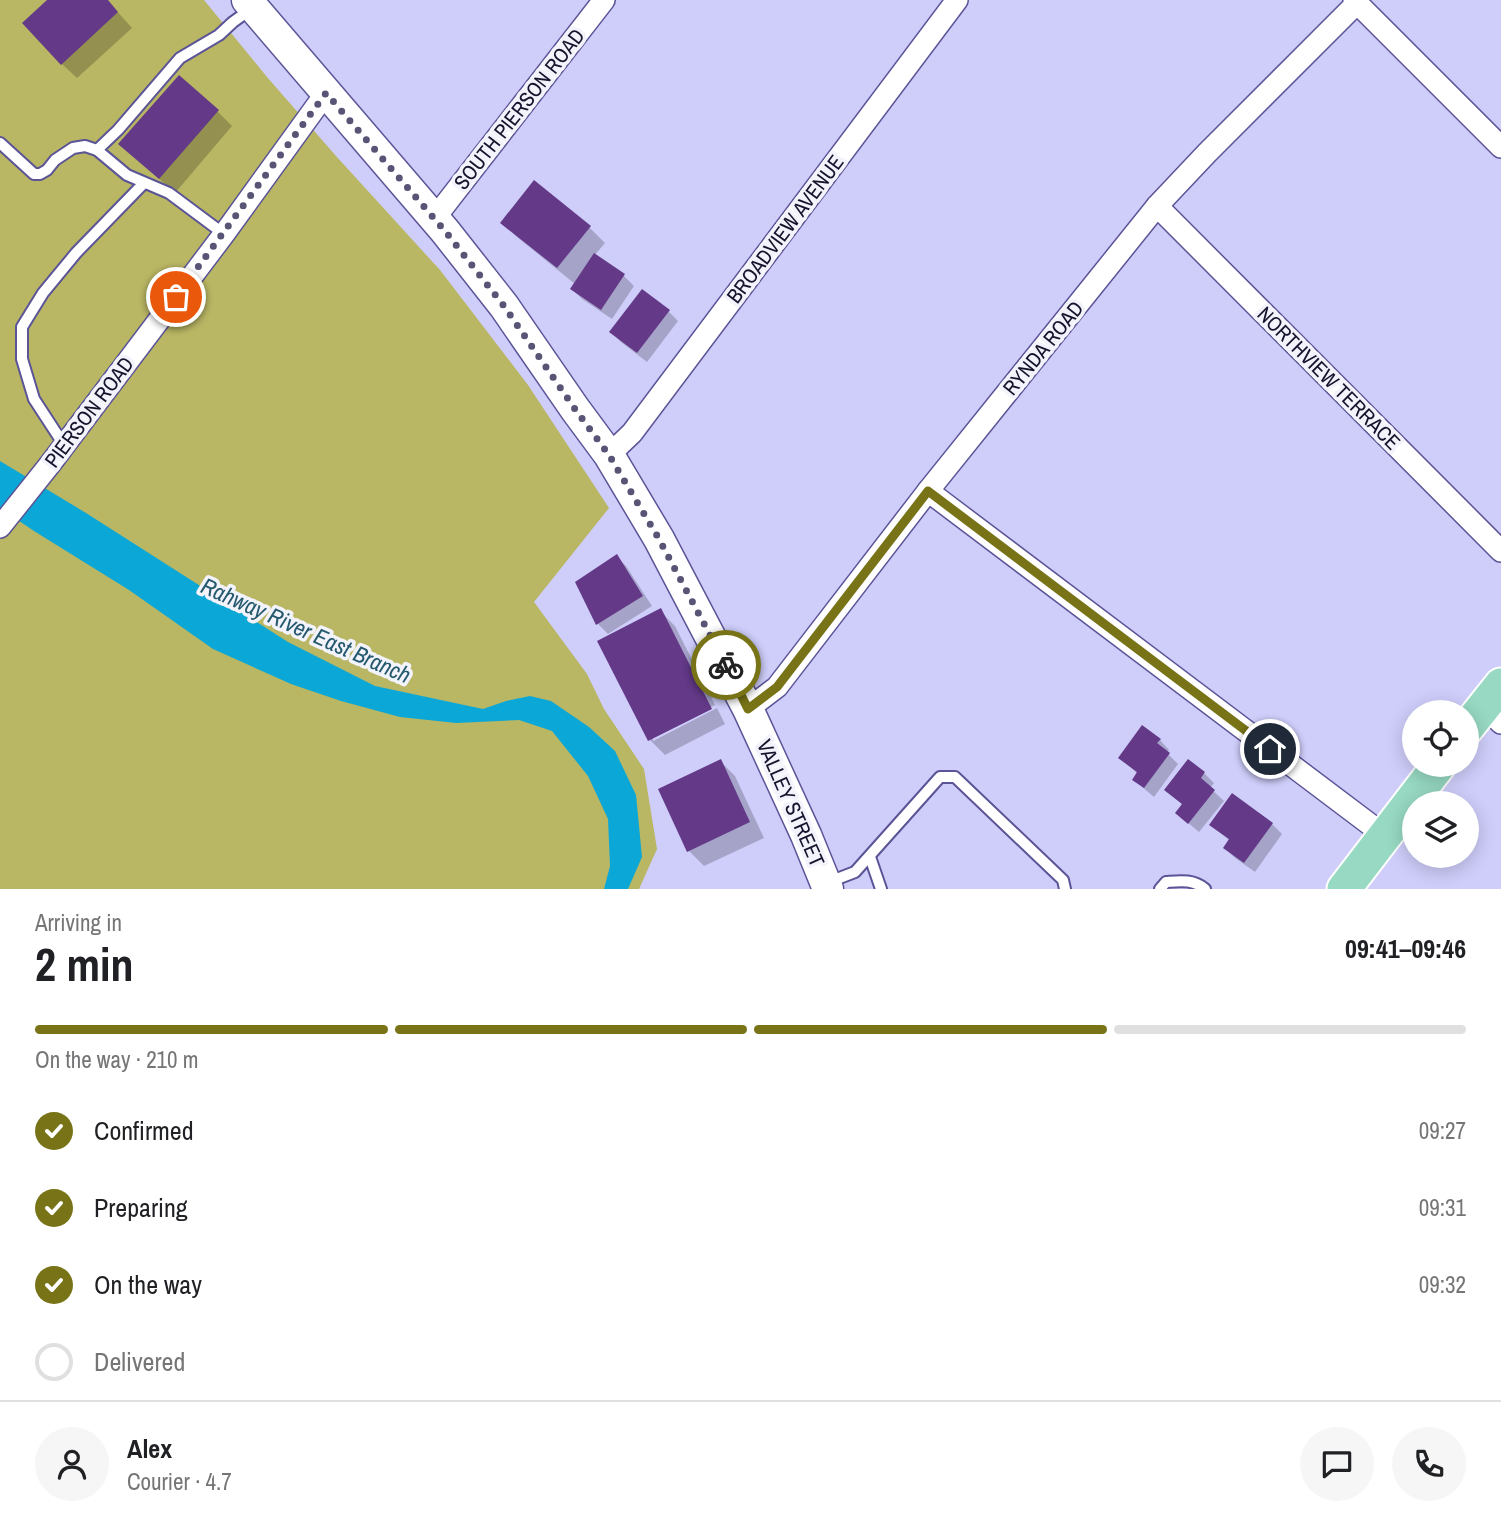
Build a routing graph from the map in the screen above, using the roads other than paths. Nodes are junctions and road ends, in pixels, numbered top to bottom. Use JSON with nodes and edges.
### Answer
{"nodes":[{"id":1,"x":604,"y":0,"type":"edge"},
{"id":2,"x":957,"y":0,"type":"edge"},
{"id":3,"x":1355,"y":1,"type":"edge"},
{"id":4,"x":250,"y":4,"type":"edge"},
{"id":5,"x":326,"y":93,"type":"junction"},
{"id":6,"x":0,"y":143,"type":"edge"},
{"id":7,"x":1501,"y":147,"type":"edge"},
{"id":8,"x":97,"y":150,"type":"junction"},
{"id":9,"x":144,"y":183,"type":"junction"},
{"id":10,"x":1157,"y":206,"type":"junction"},
{"id":11,"x":434,"y":219,"type":"junction"},
{"id":12,"x":224,"y":234,"type":"junction"},
{"id":13,"x":64,"y":445,"type":"junction"},
{"id":14,"x":609,"y":455,"type":"junction"},
{"id":15,"x":928,"y":491,"type":"junction"},
{"id":16,"x":1,"y":525,"type":"edge"},
{"id":17,"x":1501,"y":551,"type":"edge"},
{"id":18,"x":748,"y":709,"type":"junction"},
{"id":19,"x":1430,"y":777,"type":"edge"},
{"id":20,"x":1384,"y":835,"type":"junction"},
{"id":21,"x":870,"y":857,"type":"junction"},
{"id":22,"x":1163,"y":885,"type":"edge"},
{"id":23,"x":827,"y":886,"type":"edge"},
{"id":24,"x":881,"y":889,"type":"edge"},
{"id":25,"x":1065,"y":889,"type":"edge"},
{"id":26,"x":1205,"y":889,"type":"edge"},
{"id":27,"x":1344,"y":889,"type":"edge"}],
"edges":[{"from":1,"to":11,"type":"street","name":"SOUTH PIERSON ROAD"},
{"from":2,"to":14,"type":"street","name":"BROADVIEW AVENUE"},
{"from":3,"to":7,"type":"street"},
{"from":3,"to":10,"type":"street","name":"RYNDA ROAD"},
{"from":4,"to":5,"type":"main road","name":"VALLEY STREET"},
{"from":4,"to":8,"type":"lane"},
{"from":5,"to":11,"type":"main road","name":"VALLEY STREET"},
{"from":5,"to":12,"type":"street","name":"PIERSON ROAD"},
{"from":6,"to":8,"type":"lane"},
{"from":8,"to":9,"type":"lane"},
{"from":9,"to":12,"type":"lane"},
{"from":9,"to":13,"type":"lane"},
{"from":10,"to":15,"type":"street","name":"RYNDA ROAD"},
{"from":10,"to":17,"type":"street","name":"NORTHVIEW TERRACE"},
{"from":11,"to":14,"type":"main road","name":"VALLEY STREET"},
{"from":12,"to":13,"type":"street","name":"PIERSON ROAD"},
{"from":13,"to":16,"type":"street","name":"PIERSON ROAD"},
{"from":14,"to":18,"type":"main road","name":"VALLEY STREET"},
{"from":15,"to":18,"type":"street","name":"RYNDA ROAD"},
{"from":15,"to":20,"type":"street"},
{"from":18,"to":23,"type":"main road","name":"VALLEY STREET"},
{"from":19,"to":20,"type":"main road"},
{"from":20,"to":27,"type":"main road"},
{"from":21,"to":23,"type":"lane"},
{"from":21,"to":24,"type":"lane"},
{"from":21,"to":25,"type":"lane"},
{"from":22,"to":26,"type":"lane"}]}
